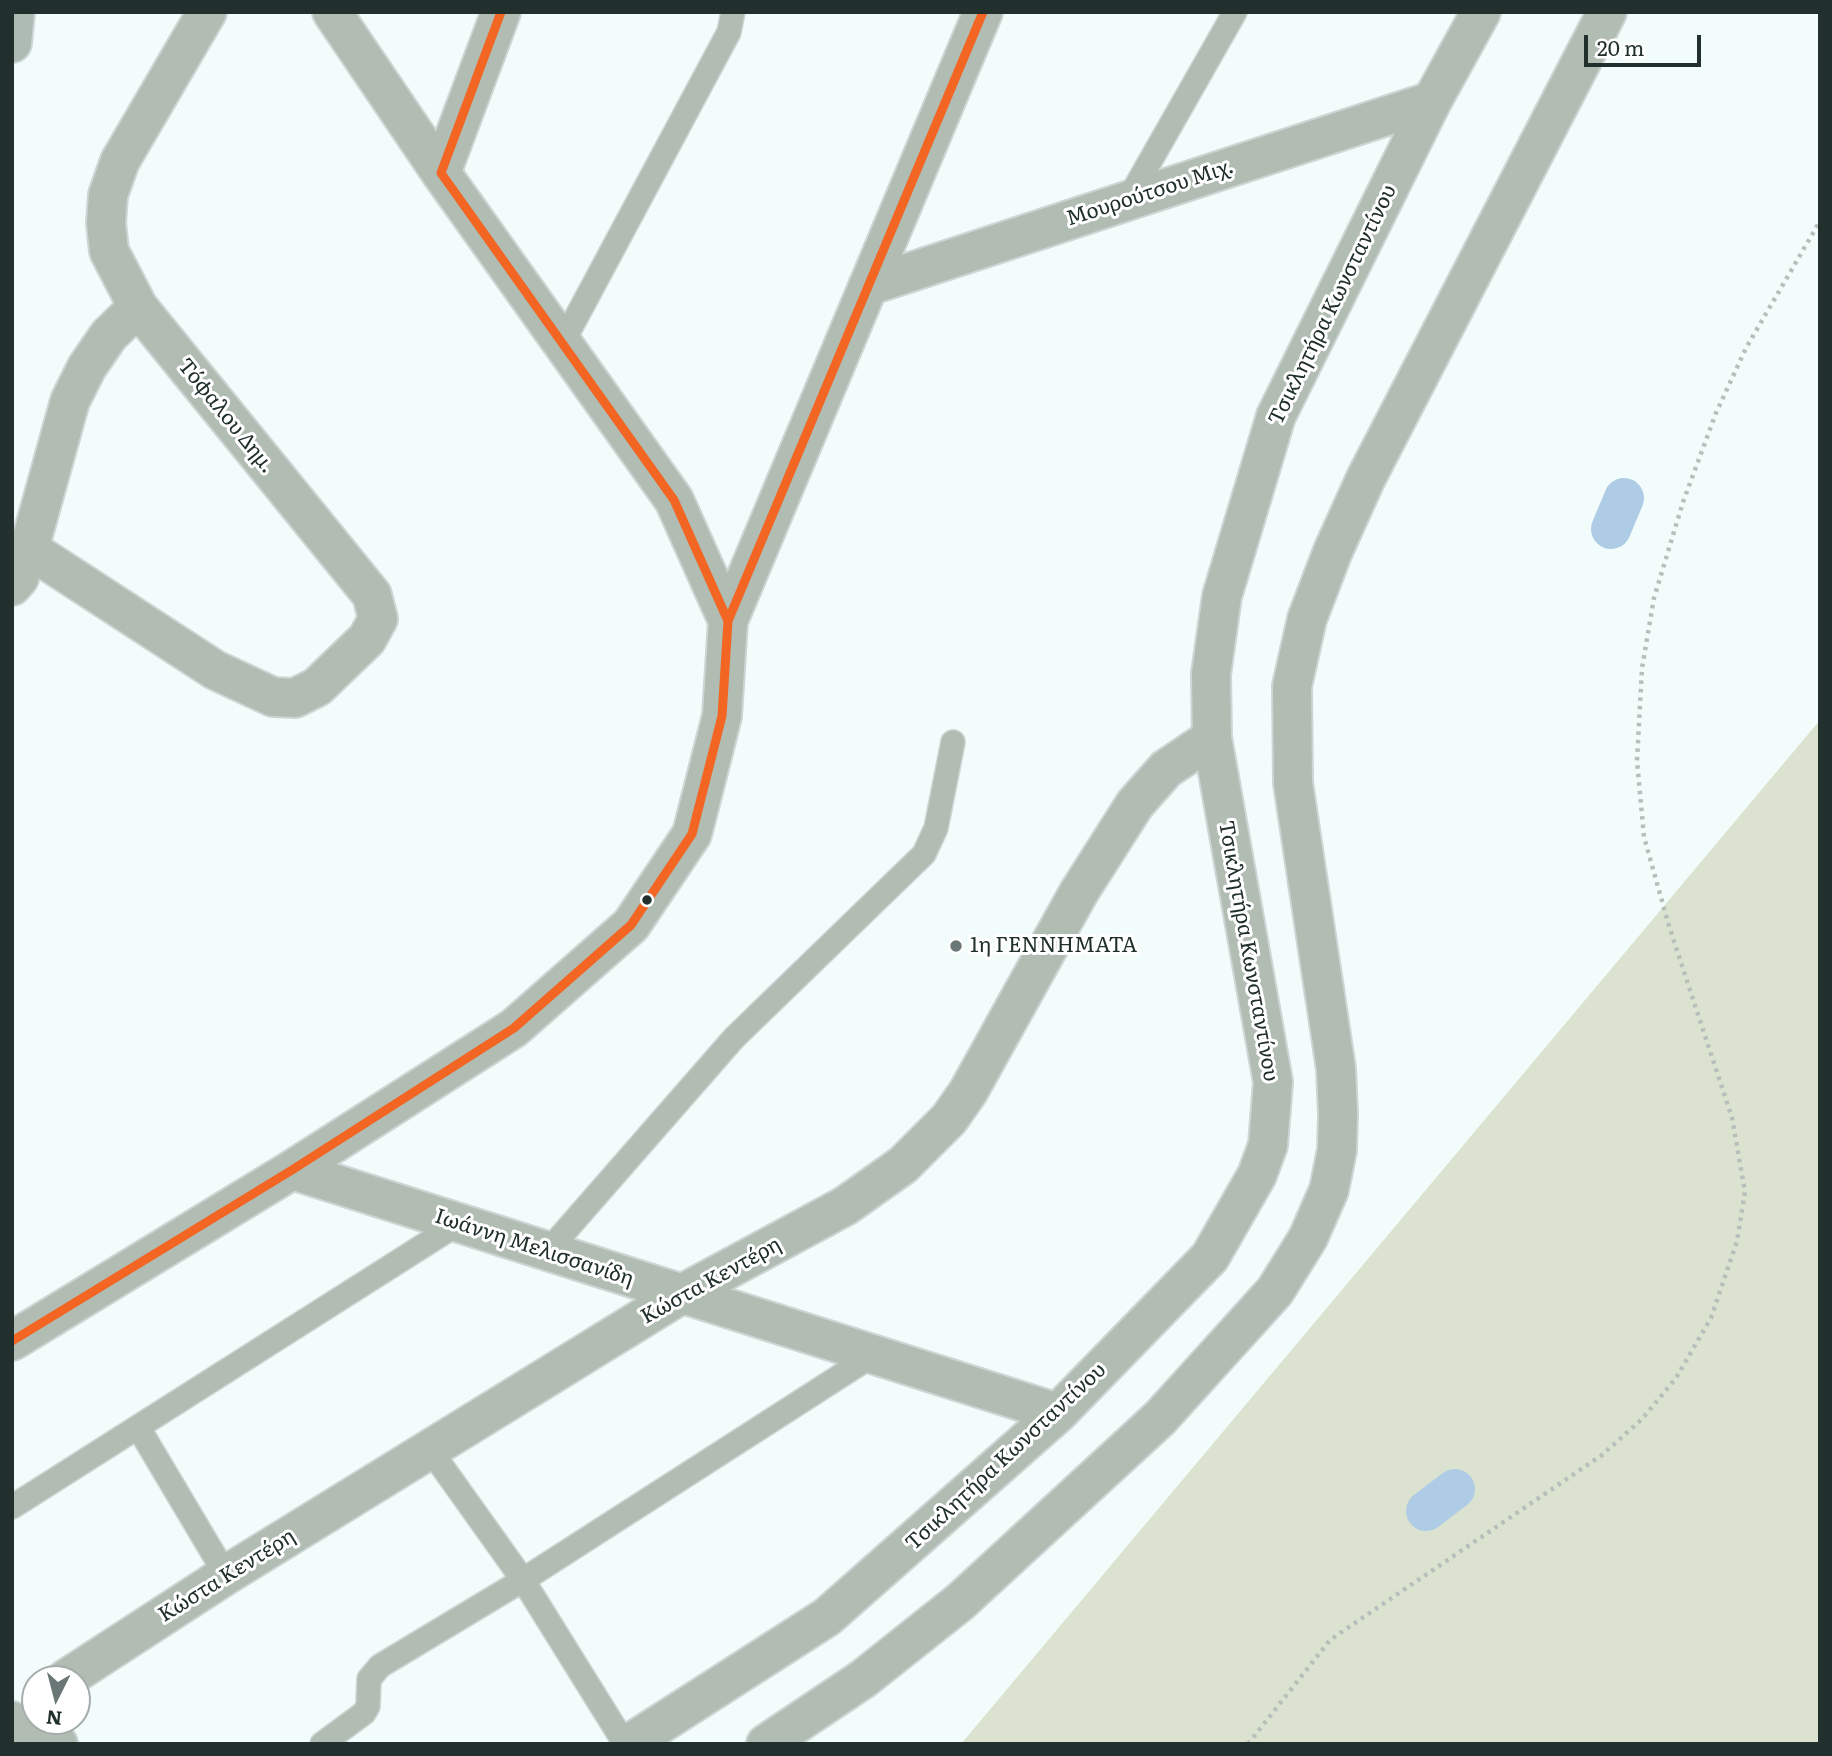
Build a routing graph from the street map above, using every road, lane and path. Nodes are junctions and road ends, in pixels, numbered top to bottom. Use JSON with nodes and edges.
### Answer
{"nodes":[{"id":1,"x":15,"y":12,"type":"edge"},
{"id":2,"x":207,"y":12,"type":"edge"},
{"id":3,"x":332,"y":12,"type":"edge"},
{"id":4,"x":500,"y":12,"type":"edge"},
{"id":5,"x":733,"y":12,"type":"edge"},
{"id":6,"x":983,"y":12,"type":"edge"},
{"id":7,"x":1235,"y":12,"type":"edge"},
{"id":8,"x":1481,"y":12,"type":"edge"},
{"id":9,"x":1607,"y":12,"type":"edge"},
{"id":10,"x":12,"y":43,"type":"edge"},
{"id":11,"x":1432,"y":101,"type":"junction"},
{"id":12,"x":441,"y":173,"type":"junction"},
{"id":13,"x":1128,"y":200,"type":"junction"},
{"id":14,"x":1820,"y":221,"type":"edge"},
{"id":15,"x":868,"y":286,"type":"junction"},
{"id":16,"x":138,"y":307,"type":"junction"},
{"id":17,"x":563,"y":342,"type":"junction"},
{"id":18,"x":29,"y":549,"type":"junction"},
{"id":19,"x":12,"y":586,"type":"edge"},
{"id":20,"x":728,"y":621,"type":"junction"},
{"id":21,"x":1212,"y":738,"type":"junction"},
{"id":22,"x":953,"y":743,"type":"dead end"},
{"id":23,"x":292,"y":1170,"type":"junction"},
{"id":24,"x":459,"y":1223,"type":"junction"},
{"id":25,"x":547,"y":1252,"type":"junction"},
{"id":26,"x":680,"y":1295,"type":"junction"},
{"id":27,"x":12,"y":1341,"type":"edge"},
{"id":28,"x":873,"y":1355,"type":"junction"},
{"id":29,"x":1058,"y":1413,"type":"junction"},
{"id":30,"x":138,"y":1427,"type":"junction"},
{"id":31,"x":431,"y":1451,"type":"junction"},
{"id":32,"x":12,"y":1507,"type":"edge"},
{"id":33,"x":226,"y":1575,"type":"junction"},
{"id":34,"x":523,"y":1580,"type":"junction"},
{"id":35,"x":88,"y":1665,"type":"edge"},
{"id":36,"x":12,"y":1721,"type":"edge"},
{"id":37,"x":58,"y":1744,"type":"edge"},
{"id":38,"x":322,"y":1744,"type":"edge"},
{"id":39,"x":627,"y":1744,"type":"edge"},
{"id":40,"x":766,"y":1744,"type":"edge"},
{"id":41,"x":1248,"y":1744,"type":"edge"}],
"edges":[{"from":1,"to":10,"type":"main road"},
{"from":2,"to":16,"type":"street","name":"Τόφαλου Δημ."},
{"from":3,"to":12,"type":"street"},
{"from":4,"to":12,"type":"street"},
{"from":5,"to":17,"type":"lane"},
{"from":6,"to":15,"type":"street"},
{"from":7,"to":13,"type":"lane"},
{"from":8,"to":11,"type":"street","name":"Τσικλητήρα Κωνσταντίνου"},
{"from":9,"to":40,"type":"street"},
{"from":11,"to":13,"type":"street","name":"Μουρούτσου Μιχ."},
{"from":11,"to":21,"type":"street","name":"Τσικλητήρα Κωνσταντίνου"},
{"from":12,"to":17,"type":"street"},
{"from":13,"to":15,"type":"street","name":"Μουρούτσου Μιχ."},
{"from":14,"to":41,"type":"path"},
{"from":15,"to":20,"type":"street"},
{"from":16,"to":18,"type":"street"},
{"from":16,"to":18,"type":"street","name":"Τόφαλου Δημ."},
{"from":17,"to":20,"type":"street"},
{"from":18,"to":19,"type":"street"},
{"from":20,"to":23,"type":"street"},
{"from":21,"to":26,"type":"street","name":"Κώστα Κεντέρη"},
{"from":21,"to":29,"type":"street","name":"Τσικλητήρα Κωνσταντίνου"},
{"from":22,"to":25,"type":"lane"},
{"from":23,"to":24,"type":"street","name":"Ιωάννη Μελισσανίδη"},
{"from":23,"to":27,"type":"street"},
{"from":24,"to":25,"type":"street","name":"Ιωάννη Μελισσανίδη"},
{"from":24,"to":30,"type":"lane"},
{"from":25,"to":26,"type":"street","name":"Ιωάννη Μελισσανίδη"},
{"from":26,"to":28,"type":"street","name":"Ιωάννη Μελισσανίδη"},
{"from":26,"to":31,"type":"street","name":"Κώστα Κεντέρη"},
{"from":28,"to":29,"type":"street","name":"Ιωάννη Μελισσανίδη"},
{"from":28,"to":34,"type":"lane"},
{"from":29,"to":39,"type":"street","name":"Τσικλητήρα Κωνσταντίνου"},
{"from":30,"to":32,"type":"lane"},
{"from":30,"to":33,"type":"lane"},
{"from":31,"to":33,"type":"street","name":"Κώστα Κεντέρη"},
{"from":31,"to":34,"type":"lane"},
{"from":33,"to":35,"type":"street","name":"Κώστα Κεντέρη"},
{"from":34,"to":38,"type":"lane"},
{"from":34,"to":39,"type":"lane"},
{"from":36,"to":37,"type":"street"}]}
